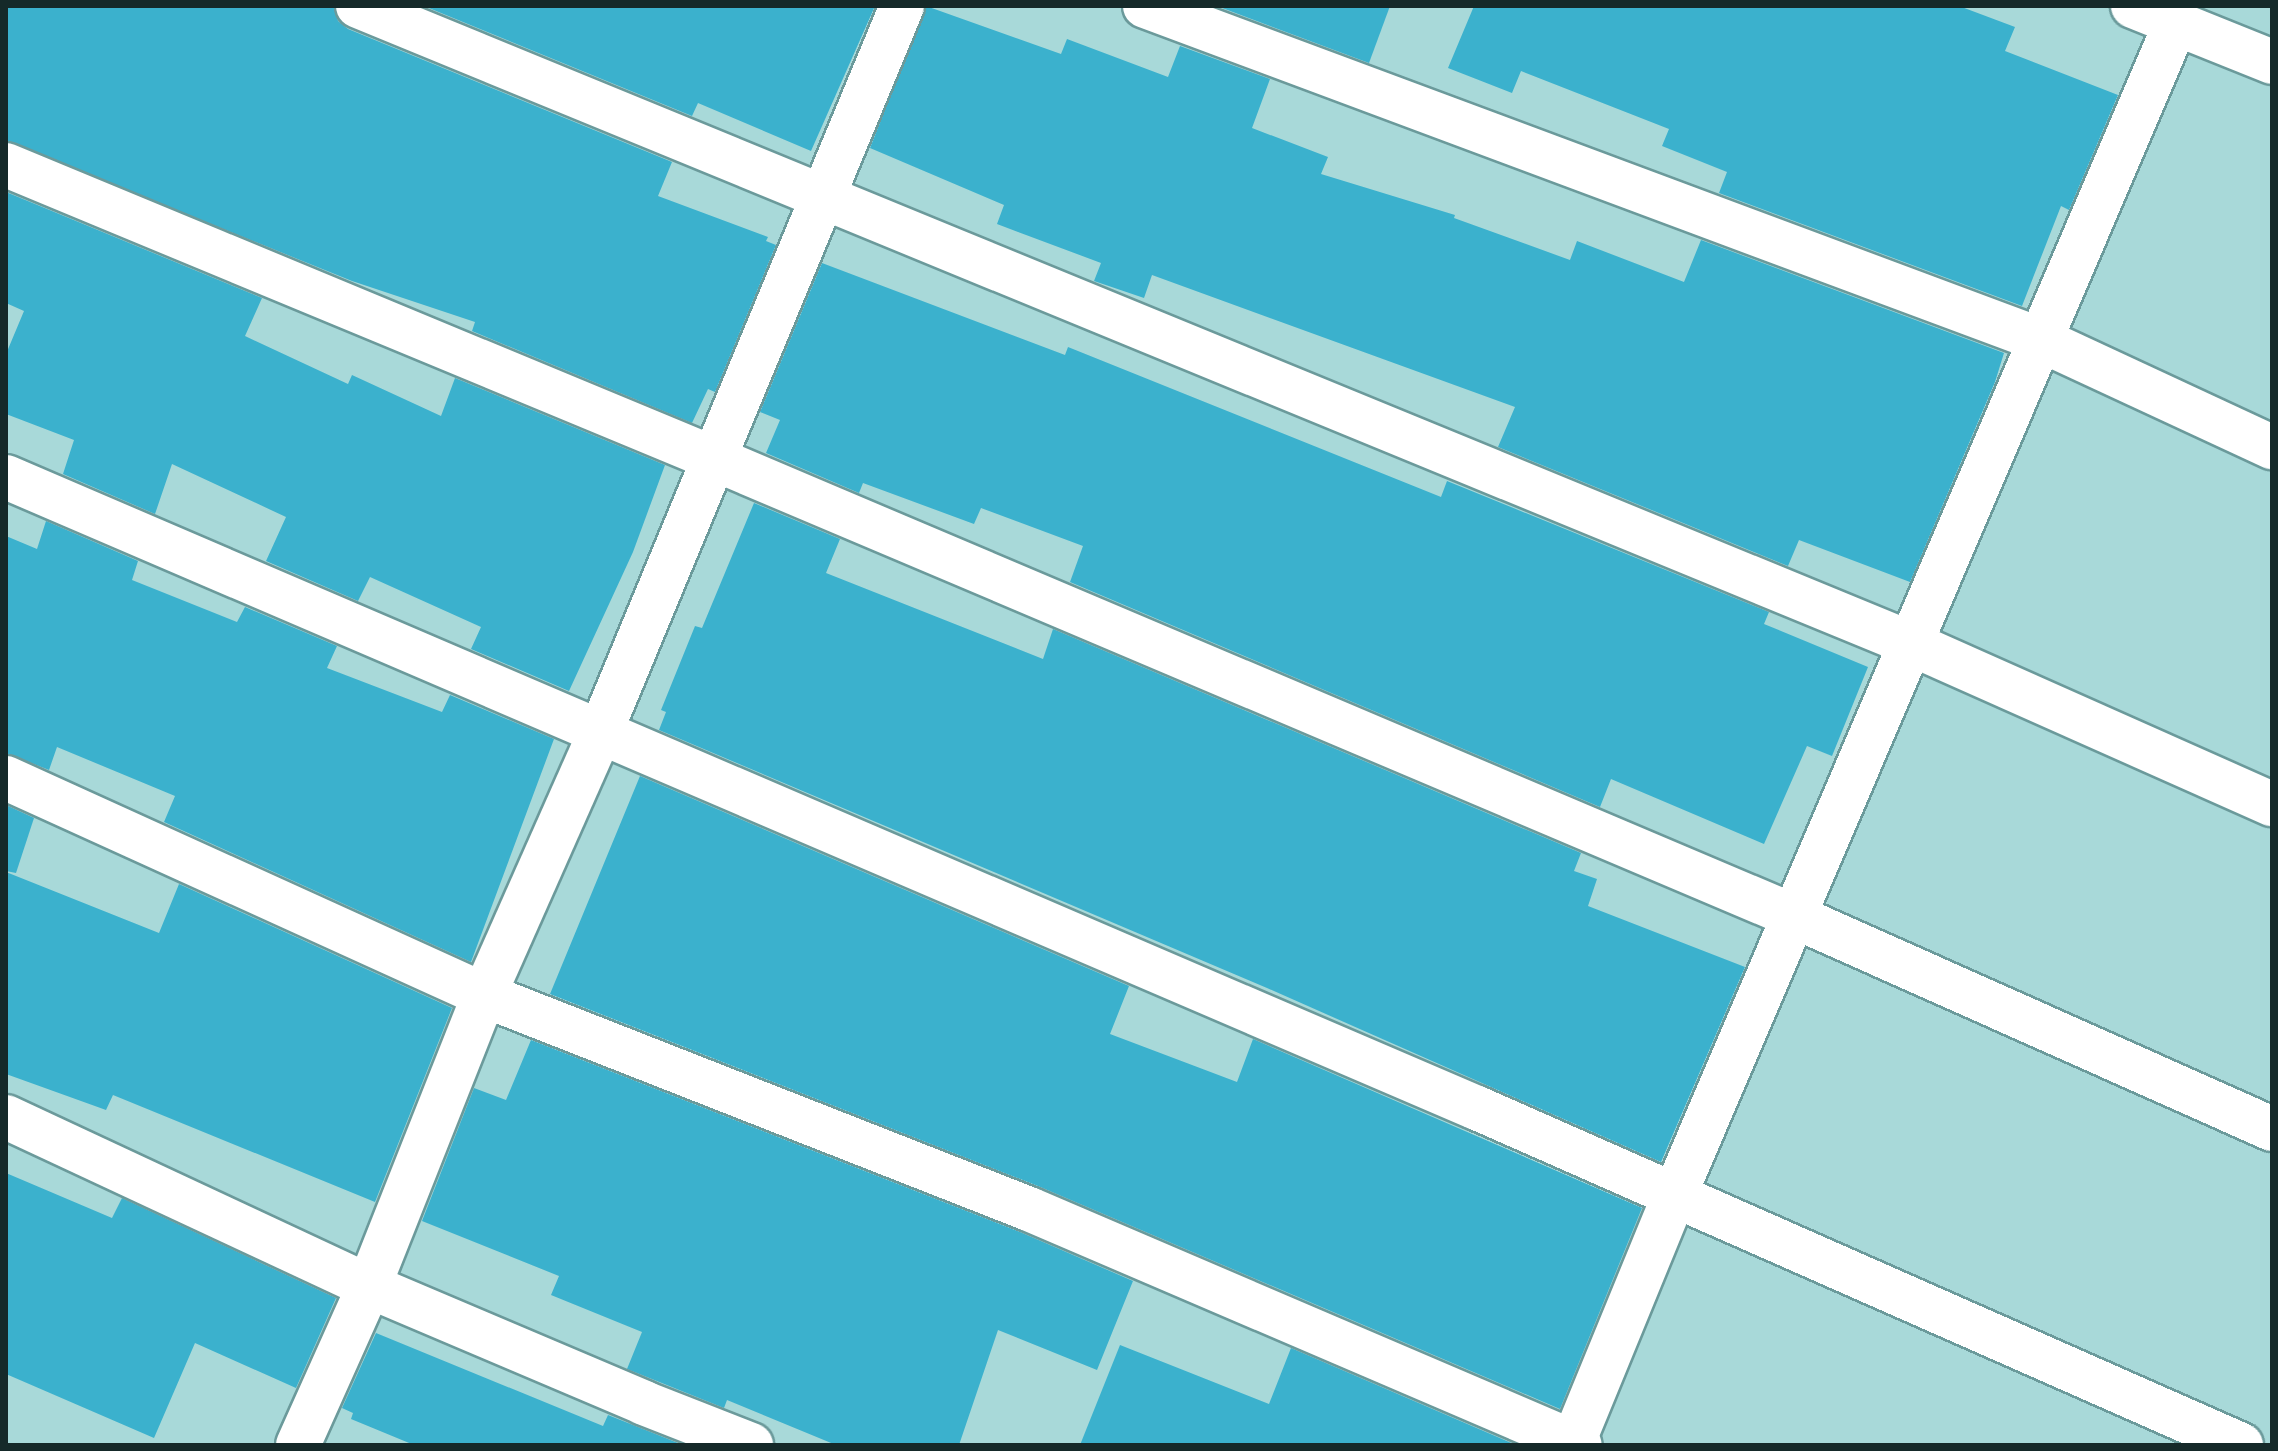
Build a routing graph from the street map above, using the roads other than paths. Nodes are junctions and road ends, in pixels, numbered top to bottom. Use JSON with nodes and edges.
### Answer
{"nodes":[{"id":1,"x":358,"y":6,"type":"edge"},
{"id":2,"x":902,"y":6,"type":"edge"},
{"id":3,"x":1145,"y":6,"type":"edge"},
{"id":4,"x":2133,"y":6,"type":"edge"},
{"id":5,"x":2176,"y":23,"type":"junction"},
{"id":6,"x":2272,"y":62,"type":"edge"},
{"id":7,"x":6,"y":165,"type":"edge"},
{"id":8,"x":822,"y":196,"type":"junction"},
{"id":9,"x":2041,"y":340,"type":"junction"},
{"id":10,"x":2272,"y":447,"type":"edge"},
{"id":11,"x":715,"y":459,"type":"junction"},
{"id":12,"x":6,"y":477,"type":"edge"},
{"id":13,"x":1912,"y":644,"type":"junction"},
{"id":14,"x":600,"y":733,"type":"junction"},
{"id":15,"x":6,"y":778,"type":"edge"},
{"id":16,"x":2272,"y":804,"type":"edge"},
{"id":17,"x":1796,"y":917,"type":"junction"},
{"id":18,"x":484,"y":995,"type":"junction"},
{"id":19,"x":6,"y":1117,"type":"edge"},
{"id":20,"x":2272,"y":1129,"type":"edge"},
{"id":21,"x":1675,"y":1194,"type":"junction"},
{"id":22,"x":369,"y":1286,"type":"junction"},
{"id":23,"x":1575,"y":1444,"type":"edge"},
{"id":24,"x":298,"y":1445,"type":"edge"},
{"id":25,"x":751,"y":1445,"type":"edge"},
{"id":26,"x":2241,"y":1445,"type":"edge"}],
"edges":[{"from":1,"to":8,"type":"street"},
{"from":2,"to":8,"type":"street"},
{"from":3,"to":9,"type":"street"},
{"from":4,"to":5,"type":"street"},
{"from":5,"to":6,"type":"street"},
{"from":5,"to":9,"type":"street"},
{"from":7,"to":11,"type":"street"},
{"from":8,"to":11,"type":"street"},
{"from":8,"to":13,"type":"street"},
{"from":9,"to":10,"type":"street"},
{"from":9,"to":13,"type":"street"},
{"from":11,"to":14,"type":"street"},
{"from":11,"to":17,"type":"street"},
{"from":12,"to":14,"type":"street"},
{"from":13,"to":16,"type":"street"},
{"from":13,"to":17,"type":"street"},
{"from":14,"to":18,"type":"street"},
{"from":14,"to":21,"type":"street"},
{"from":15,"to":18,"type":"street"},
{"from":17,"to":20,"type":"street"},
{"from":17,"to":21,"type":"street"},
{"from":18,"to":22,"type":"street"},
{"from":18,"to":23,"type":"street"},
{"from":19,"to":22,"type":"street"},
{"from":21,"to":23,"type":"street"},
{"from":21,"to":26,"type":"street"},
{"from":22,"to":24,"type":"street"},
{"from":22,"to":25,"type":"street"}]}
